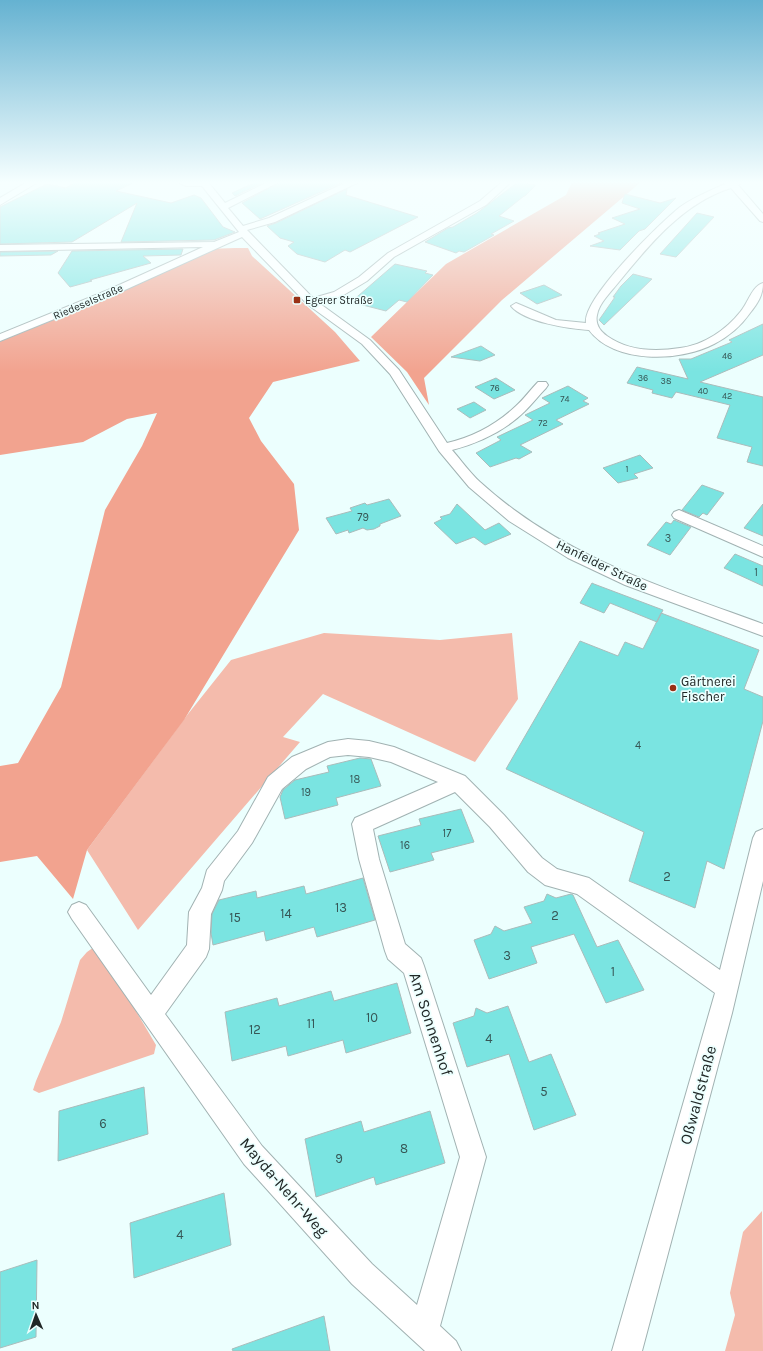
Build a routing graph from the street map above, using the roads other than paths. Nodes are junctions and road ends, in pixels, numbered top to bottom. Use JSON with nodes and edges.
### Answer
{"nodes":[{"id":1,"x":162,"y":245,"type":"edge"},
{"id":2,"x":217,"y":245,"type":"edge"},
{"id":3,"x":256,"y":245,"type":"edge"},
{"id":4,"x":409,"y":245,"type":"edge"},
{"id":5,"x":646,"y":245,"type":"edge"},
{"id":6,"x":0,"y":248,"type":"edge"},
{"id":7,"x":763,"y":286,"type":"edge"},
{"id":8,"x":311,"y":302,"type":"junction"},
{"id":9,"x":516,"y":306,"type":"dead end"},
{"id":10,"x":593,"y":327,"type":"junction"},
{"id":11,"x":0,"y":338,"type":"edge"},
{"id":12,"x":542,"y":385,"type":"dead end"},
{"id":13,"x":444,"y":448,"type":"junction"},
{"id":14,"x":679,"y":515,"type":"dead end"},
{"id":15,"x":763,"y":552,"type":"edge"},
{"id":16,"x":763,"y":630,"type":"edge"},
{"id":17,"x":458,"y":782,"type":"junction"},
{"id":18,"x":763,"y":838,"type":"edge"},
{"id":19,"x":79,"y":912,"type":"dead end"},
{"id":20,"x":727,"y":988,"type":"junction"},
{"id":21,"x":148,"y":1009,"type":"junction"},
{"id":22,"x":424,"y":1331,"type":"junction"},
{"id":23,"x":446,"y":1351,"type":"edge"},
{"id":24,"x":627,"y":1351,"type":"edge"}],
"edges":[{"from":1,"to":6,"type":"street"},
{"from":2,"to":11,"type":"street","name":"Riedeselstraße"},
{"from":3,"to":8,"type":"street","name":"Hanfelder Straße"},
{"from":4,"to":8,"type":"street"},
{"from":5,"to":10,"type":"street"},
{"from":7,"to":10,"type":"street"},
{"from":8,"to":13,"type":"street","name":"Hanfelder Straße"},
{"from":9,"to":10,"type":"street"},
{"from":12,"to":13,"type":"street"},
{"from":13,"to":16,"type":"street","name":"Hanfelder Straße"},
{"from":14,"to":15,"type":"street"},
{"from":17,"to":20,"type":"street"},
{"from":17,"to":21,"type":"street"},
{"from":17,"to":22,"type":"street","name":"Am Sonnenhof"},
{"from":18,"to":20,"type":"street","name":"Oßwaldstraße"},
{"from":19,"to":21,"type":"street","name":"Mayda-Nehr-Weg"},
{"from":20,"to":24,"type":"street","name":"Oßwaldstraße"},
{"from":21,"to":22,"type":"street","name":"Mayda-Nehr-Weg"},
{"from":22,"to":23,"type":"street","name":"Mayda-Nehr-Weg"}]}
